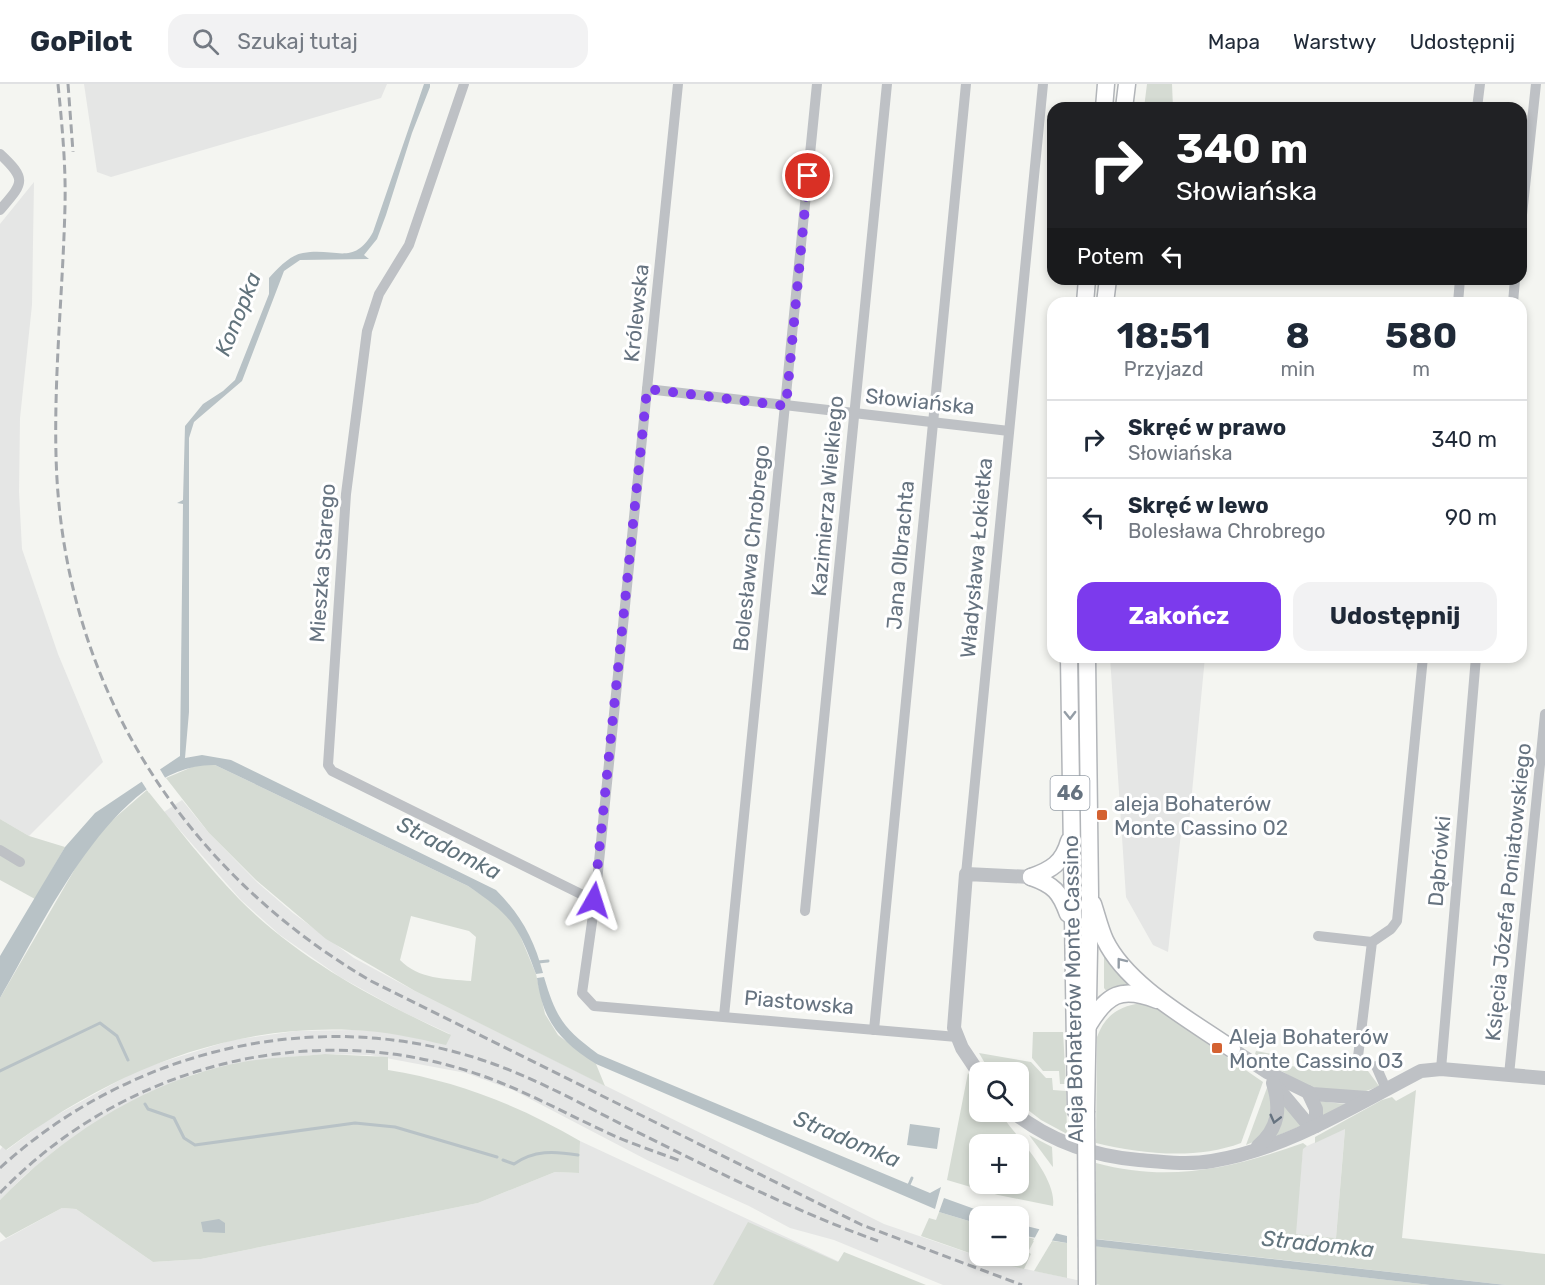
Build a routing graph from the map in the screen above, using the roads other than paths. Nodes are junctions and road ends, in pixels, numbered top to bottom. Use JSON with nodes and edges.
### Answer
{"nodes":[{"id":1,"x":464,"y":84,"type":"edge"},
{"id":2,"x":678,"y":84,"type":"edge"},
{"id":3,"x":817,"y":84,"type":"edge"},
{"id":4,"x":887,"y":84,"type":"edge"},
{"id":5,"x":966,"y":84,"type":"edge"},
{"id":6,"x":1044,"y":84,"type":"edge"},
{"id":7,"x":1106,"y":84,"type":"edge"},
{"id":8,"x":1127,"y":84,"type":"edge"},
{"id":9,"x":1480,"y":84,"type":"edge"},
{"id":10,"x":1536,"y":84,"type":"edge"},
{"id":11,"x":1104,"y":102,"type":"edge"},
{"id":12,"x":1125,"y":102,"type":"edge"},
{"id":13,"x":1478,"y":102,"type":"edge"},
{"id":14,"x":0,"y":154,"type":"edge"},
{"id":15,"x":1527,"y":168,"type":"edge"},
{"id":16,"x":0,"y":210,"type":"edge"},
{"id":17,"x":647,"y":389,"type":"junction"},
{"id":18,"x":786,"y":406,"type":"junction"},
{"id":19,"x":855,"y":414,"type":"junction"},
{"id":20,"x":932,"y":422,"type":"junction"},
{"id":21,"x":1009,"y":431,"type":"junction"},
{"id":22,"x":1069,"y":663,"type":"edge"},
{"id":23,"x":1087,"y":663,"type":"edge"},
{"id":24,"x":1422,"y":663,"type":"edge"},
{"id":25,"x":1475,"y":663,"type":"edge"},
{"id":26,"x":1545,"y":714,"type":"edge"},
{"id":27,"x":1071,"y":834,"type":"junction"},
{"id":28,"x":0,"y":850,"type":"edge"},
{"id":29,"x":20,"y":862,"type":"dead end"},
{"id":30,"x":966,"y":874,"type":"junction"},
{"id":31,"x":1031,"y":877,"type":"junction"},
{"id":32,"x":1090,"y":895,"type":"junction"},
{"id":33,"x":594,"y":900,"type":"junction"},
{"id":34,"x":806,"y":911,"type":"dead end"},
{"id":35,"x":1073,"y":929,"type":"junction"},
{"id":36,"x":1318,"y":936,"type":"dead end"},
{"id":37,"x":1372,"y":942,"type":"junction"},
{"id":38,"x":1163,"y":1003,"type":"junction"},
{"id":39,"x":594,"y":1006,"type":"joint"},
{"id":40,"x":724,"y":1016,"type":"junction"},
{"id":41,"x":1088,"y":1026,"type":"junction"},
{"id":42,"x":874,"y":1030,"type":"junction"},
{"id":43,"x":957,"y":1037,"type":"junction"},
{"id":44,"x":1232,"y":1049,"type":"joint"},
{"id":45,"x":972,"y":1062,"type":"edge"},
{"id":46,"x":1357,"y":1065,"type":"dead end"},
{"id":47,"x":1376,"y":1066,"type":"dead end"},
{"id":48,"x":1441,"y":1069,"type":"junction"},
{"id":49,"x":1509,"y":1075,"type":"junction"},
{"id":50,"x":1270,"y":1078,"type":"junction"},
{"id":51,"x":1545,"y":1078,"type":"edge"},
{"id":52,"x":1386,"y":1089,"type":"junction"},
{"id":53,"x":1308,"y":1092,"type":"junction"},
{"id":54,"x":1369,"y":1098,"type":"junction"},
{"id":55,"x":1081,"y":1111,"type":"junction"},
{"id":56,"x":1027,"y":1122,"type":"edge"},
{"id":57,"x":1314,"y":1127,"type":"junction"},
{"id":58,"x":1255,"y":1149,"type":"junction"},
{"id":59,"x":1076,"y":1285,"type":"edge"},
{"id":60,"x":1087,"y":1285,"type":"edge"}],
"edges":[{"from":1,"to":33,"type":"street","name":"Mieszka Starego"},
{"from":2,"to":17,"type":"street","name":"Królewska"},
{"from":3,"to":18,"type":"street","name":"Bolesława Chrobrego"},
{"from":4,"to":19,"type":"street","name":"Kazimierza Wielkiego"},
{"from":5,"to":20,"type":"street","name":"Jana Olbrachta"},
{"from":6,"to":21,"type":"street","name":"Władysława Łokietka"},
{"from":7,"to":11,"type":"main road"},
{"from":8,"to":12,"type":"main road"},
{"from":9,"to":13,"type":"street"},
{"from":10,"to":15,"type":"street"},
{"from":14,"to":16,"type":"street"},
{"from":17,"to":18,"type":"street","name":"Słowiańska"},
{"from":17,"to":33,"type":"street","name":"Królewska"},
{"from":18,"to":19,"type":"street","name":"Słowiańska"},
{"from":18,"to":40,"type":"street","name":"Bolesława Chrobrego"},
{"from":19,"to":20,"type":"street","name":"Słowiańska"},
{"from":19,"to":34,"type":"street","name":"Kazimierza Wielkiego"},
{"from":20,"to":21,"type":"street","name":"Słowiańska"},
{"from":20,"to":42,"type":"street","name":"Jana Olbrachta"},
{"from":21,"to":30,"type":"street","name":"Władysława Łokietka"},
{"from":22,"to":27,"type":"main road","name":"Aleja Bohaterów Monte Cassino","number":"46","one_way":true},
{"from":23,"to":32,"type":"main road","name":"Aleja Bohaterów Monte Cassino","number":"46"},
{"from":24,"to":37,"type":"street"},
{"from":25,"to":48,"type":"street","name":"Dąbrówki"},
{"from":26,"to":49,"type":"street","name":"Księcia Józefa Poniatowskiego"},
{"from":27,"to":31,"type":"main road"},
{"from":27,"to":35,"type":"main road","name":"Aleja Bohaterów Monte Cassino","number":"46"},
{"from":28,"to":29,"type":"street"},
{"from":30,"to":31,"type":"street"},
{"from":30,"to":43,"type":"street","name":"Władysława Łokietka"},
{"from":31,"to":35,"type":"main road"},
{"from":38,"to":32,"type":"main road","one_way":true},
{"from":32,"to":41,"type":"main road","name":"Aleja Bohaterów Monte Cassino","number":"46"},
{"from":33,"to":39,"type":"street","name":"Królewska"},
{"from":35,"to":55,"type":"main road","name":"Aleja Bohaterów Monte Cassino","number":"46"},
{"from":36,"to":37,"type":"street"},
{"from":37,"to":46,"type":"street"},
{"from":38,"to":41,"type":"main road"},
{"from":38,"to":44,"type":"main road"},
{"from":39,"to":40,"type":"street","name":"Piastowska"},
{"from":40,"to":42,"type":"street","name":"Piastowska"},
{"from":41,"to":55,"type":"main road","name":"Aleja Bohaterów Monte Cassino","number":"46"},
{"from":42,"to":43,"type":"street","name":"Piastowska"},
{"from":43,"to":45,"type":"street"},
{"from":44,"to":50,"type":"street"},
{"from":47,"to":52,"type":"street"},
{"from":48,"to":49,"type":"street"},
{"from":48,"to":52,"type":"street"},
{"from":49,"to":51,"type":"street"},
{"from":50,"to":53,"type":"street"},
{"from":50,"to":57,"type":"street"},
{"from":50,"to":58,"type":"street","one_way":true},
{"from":52,"to":54,"type":"street"},
{"from":53,"to":54,"type":"street"},
{"from":53,"to":57,"type":"street"},
{"from":54,"to":57,"type":"street"},
{"from":55,"to":59,"type":"main road","name":"Aleja Bohaterów Monte Cassino","number":"46"},
{"from":55,"to":60,"type":"main road","name":"Aleja Bohaterów Monte Cassino","number":"46","bridge":true},
{"from":56,"to":58,"type":"street"},
{"from":57,"to":58,"type":"street"}]}
